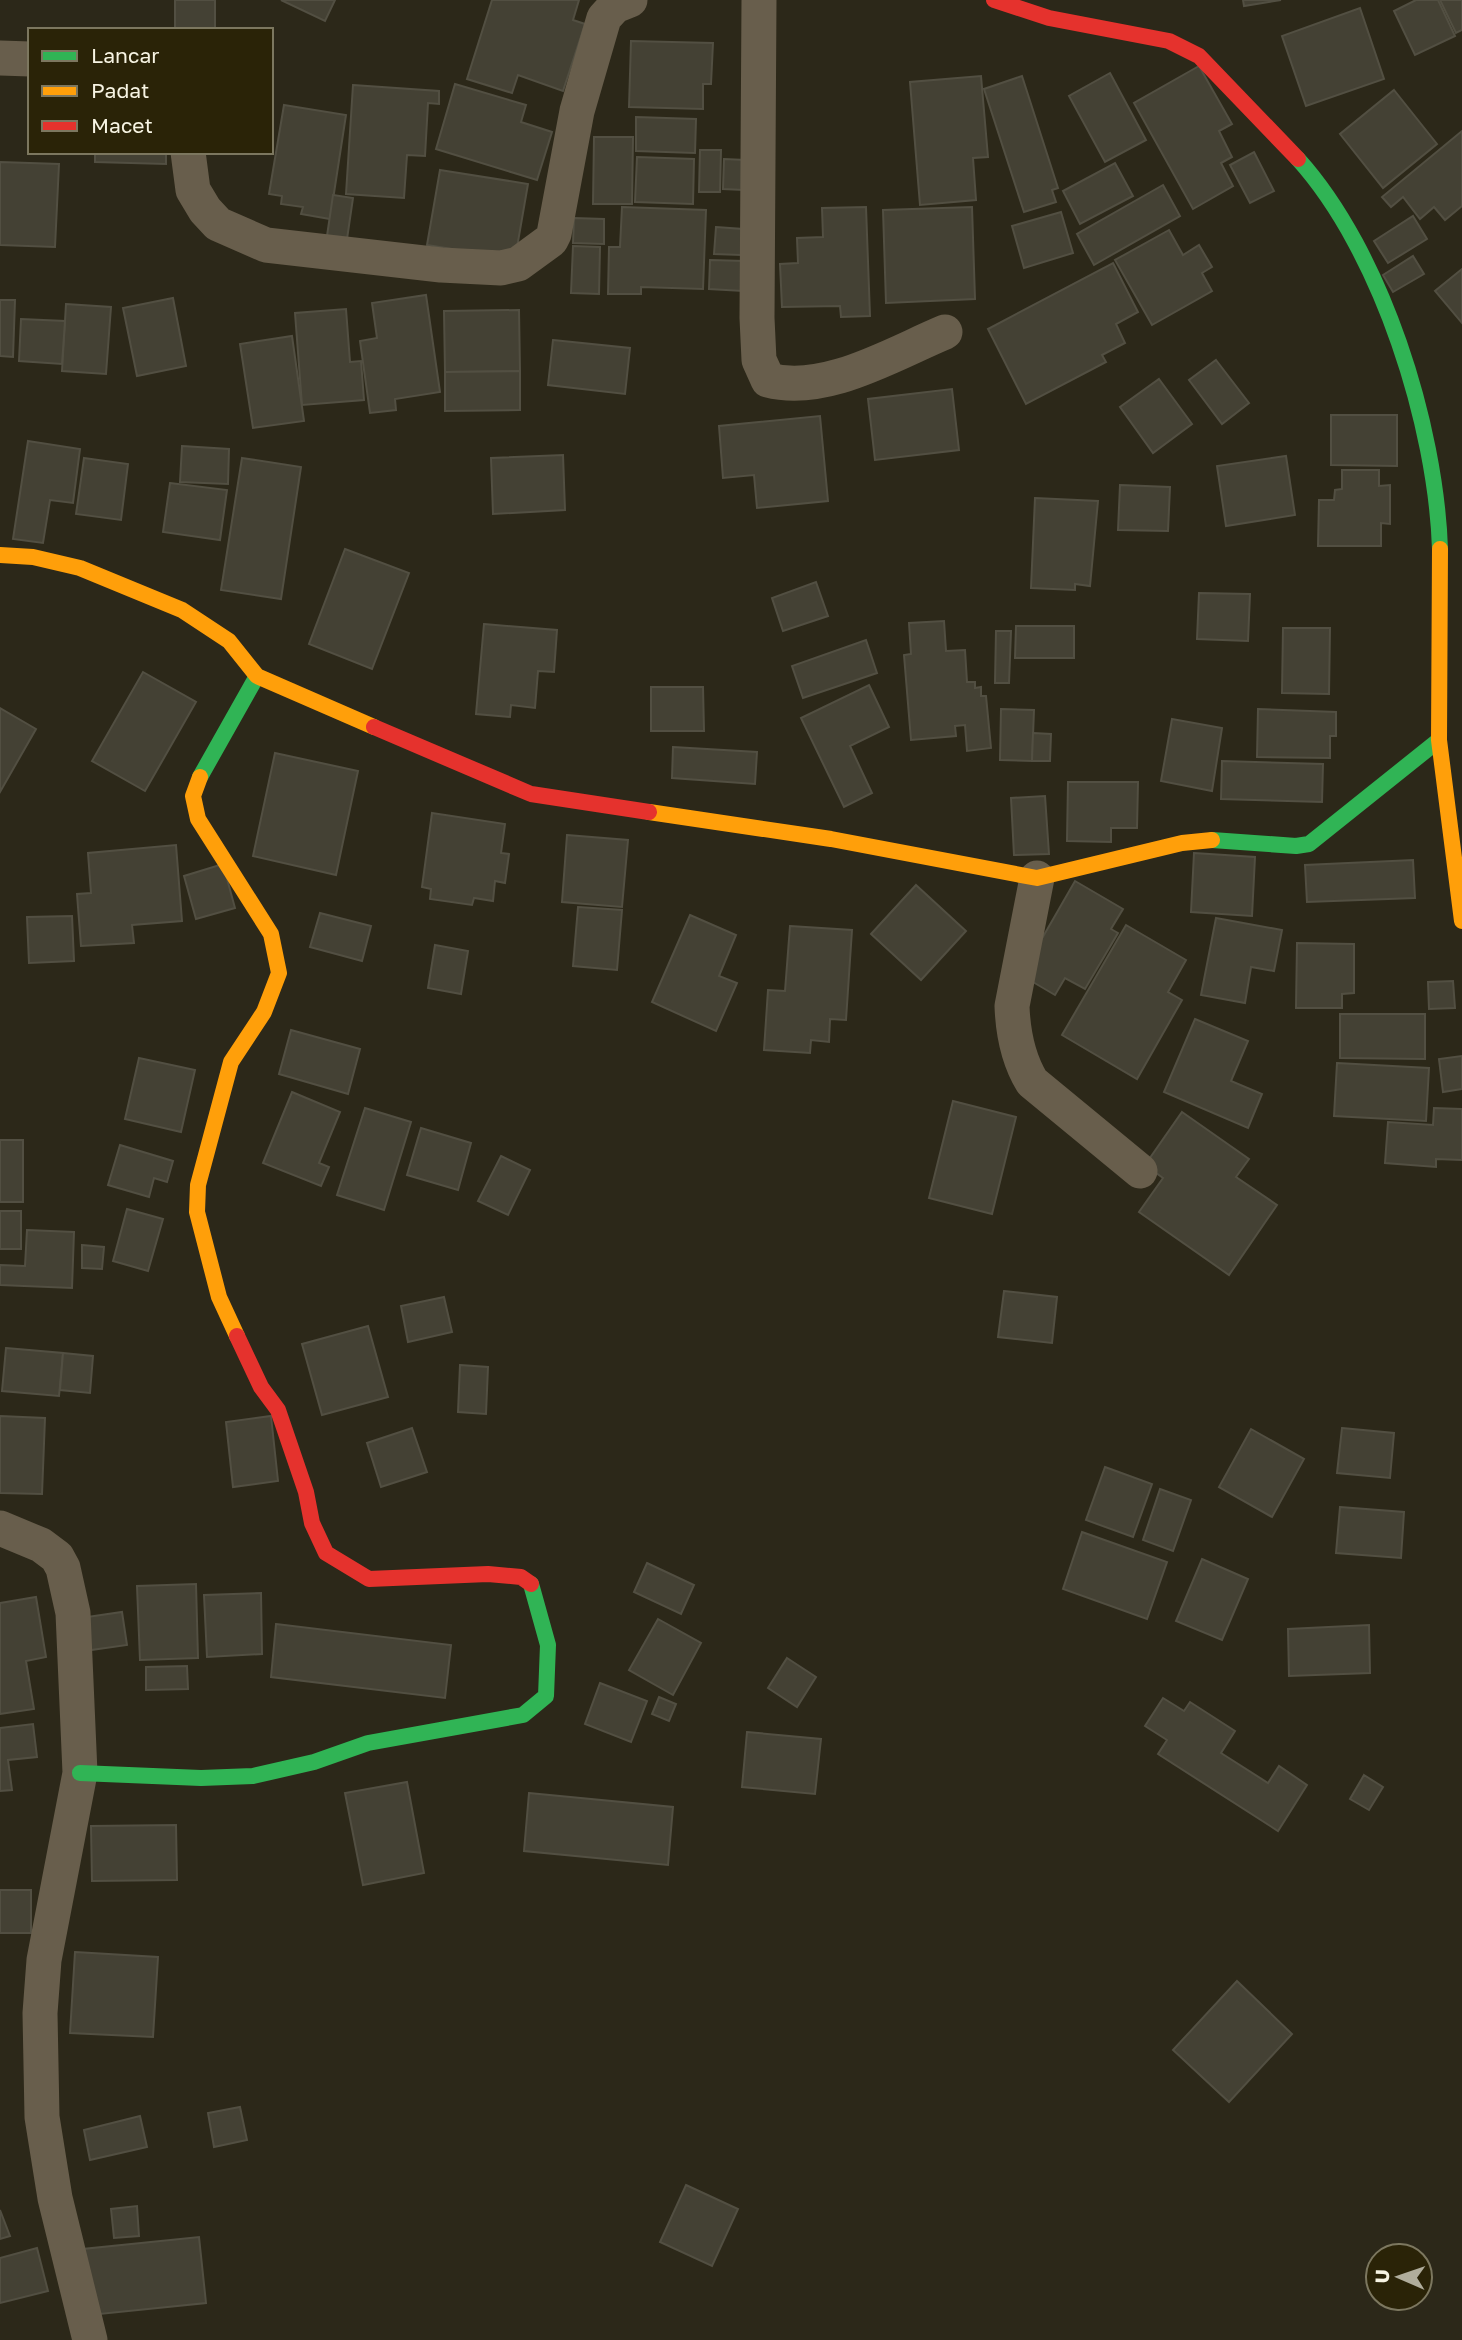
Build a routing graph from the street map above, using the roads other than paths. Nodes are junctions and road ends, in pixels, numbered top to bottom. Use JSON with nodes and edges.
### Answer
{"nodes":[{"id":1,"x":630,"y":0,"type":"edge"},
{"id":2,"x":994,"y":0,"type":"edge"},
{"id":3,"x":749,"y":2,"type":"edge"},
{"id":4,"x":0,"y":58,"type":"edge"},
{"id":5,"x":28,"y":59,"type":"edge"},
{"id":6,"x":188,"y":154,"type":"edge"},
{"id":7,"x":945,"y":332,"type":"dead end"},
{"id":8,"x":0,"y":555,"type":"edge"},
{"id":9,"x":257,"y":676,"type":"junction"},
{"id":10,"x":1440,"y":740,"type":"junction"},
{"id":11,"x":1037,"y":878,"type":"junction"},
{"id":12,"x":1462,"y":921,"type":"edge"},
{"id":13,"x":1140,"y":1171,"type":"dead end"},
{"id":14,"x":0,"y":1528,"type":"edge"},
{"id":15,"x":80,"y":1773,"type":"junction"},
{"id":16,"x":90,"y":2340,"type":"edge"}],
"edges":[{"from":1,"to":6,"type":"street"},
{"from":2,"to":10,"type":"street"},
{"from":3,"to":7,"type":"street"},
{"from":4,"to":5,"type":"street"},
{"from":8,"to":9,"type":"street"},
{"from":9,"to":11,"type":"street"},
{"from":9,"to":15,"type":"street"},
{"from":10,"to":11,"type":"street"},
{"from":10,"to":12,"type":"street"},
{"from":11,"to":13,"type":"street"},
{"from":14,"to":15,"type":"street"},
{"from":15,"to":16,"type":"street"}]}
